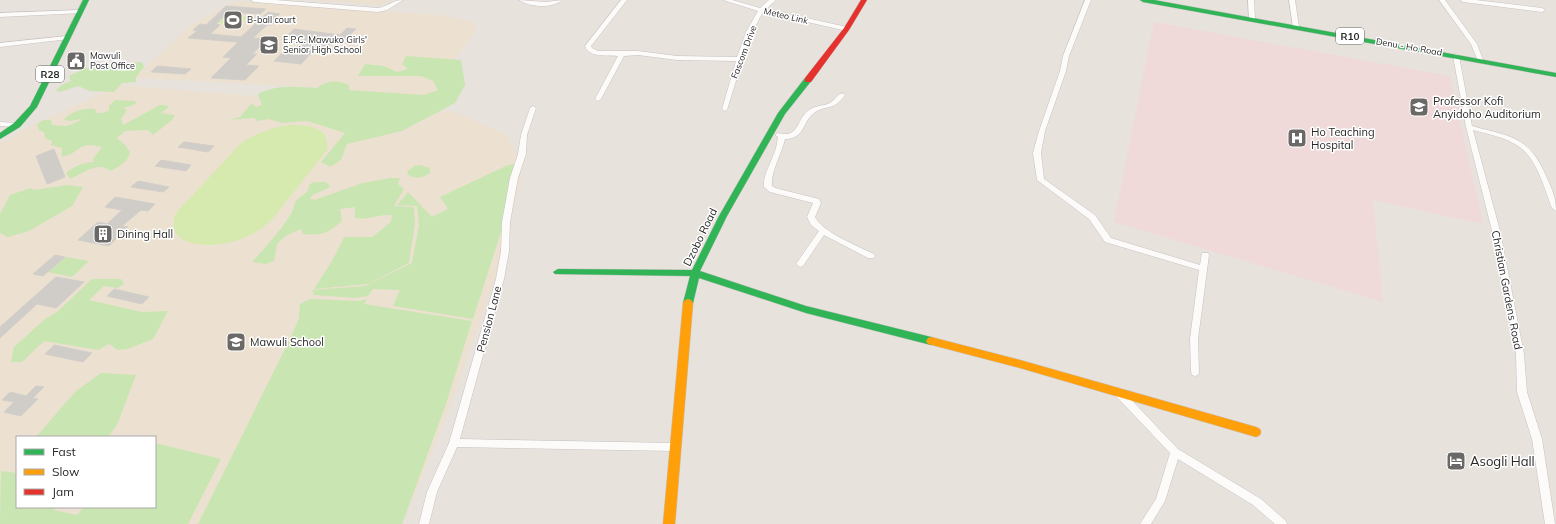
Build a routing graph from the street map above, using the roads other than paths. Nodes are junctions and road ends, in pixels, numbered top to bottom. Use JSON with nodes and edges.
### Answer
{"nodes":[{"id":1,"x":86,"y":0,"type":"edge"},
{"id":2,"x":254,"y":0,"type":"edge"},
{"id":3,"x":400,"y":0,"type":"edge"},
{"id":4,"x":522,"y":0,"type":"edge"},
{"id":5,"x":559,"y":0,"type":"edge"},
{"id":6,"x":624,"y":0,"type":"edge"},
{"id":7,"x":726,"y":0,"type":"edge"},
{"id":8,"x":773,"y":0,"type":"edge"},
{"id":9,"x":864,"y":0,"type":"edge"},
{"id":10,"x":1088,"y":0,"type":"edge"},
{"id":11,"x":1144,"y":0,"type":"edge"},
{"id":12,"x":1251,"y":0,"type":"edge"},
{"id":13,"x":1292,"y":0,"type":"edge"},
{"id":14,"x":1442,"y":0,"type":"edge"},
{"id":15,"x":1463,"y":0,"type":"edge"},
{"id":16,"x":761,"y":10,"type":"junction"},
{"id":17,"x":1542,"y":10,"type":"dead end"},
{"id":18,"x":80,"y":12,"type":"junction"},
{"id":19,"x":0,"y":15,"type":"edge"},
{"id":20,"x":1252,"y":19,"type":"junction"},
{"id":21,"x":1296,"y":27,"type":"junction"},
{"id":22,"x":846,"y":29,"type":"junction"},
{"id":23,"x":67,"y":38,"type":"junction"},
{"id":24,"x":0,"y":45,"type":"edge"},
{"id":25,"x":622,"y":54,"type":"junction"},
{"id":26,"x":1456,"y":56,"type":"junction"},
{"id":27,"x":740,"y":59,"type":"junction"},
{"id":28,"x":1480,"y":60,"type":"junction"},
{"id":29,"x":1556,"y":75,"type":"edge"},
{"id":30,"x":842,"y":95,"type":"dead end"},
{"id":31,"x":598,"y":99,"type":"dead end"},
{"id":32,"x":533,"y":108,"type":"dead end"},
{"id":33,"x":725,"y":109,"type":"dead end"},
{"id":34,"x":0,"y":124,"type":"edge"},
{"id":35,"x":17,"y":125,"type":"junction"},
{"id":36,"x":1469,"y":127,"type":"junction"},
{"id":37,"x":771,"y":134,"type":"junction"},
{"id":38,"x":782,"y":136,"type":"junction"},
{"id":39,"x":0,"y":137,"type":"edge"},
{"id":40,"x":1556,"y":208,"type":"edge"},
{"id":41,"x":823,"y":231,"type":"junction"},
{"id":42,"x":1205,"y":255,"type":"dead end"},
{"id":43,"x":872,"y":256,"type":"dead end"},
{"id":44,"x":800,"y":264,"type":"dead end"},
{"id":45,"x":1204,"y":269,"type":"junction"},
{"id":46,"x":558,"y":272,"type":"dead end"},
{"id":47,"x":696,"y":272,"type":"junction"},
{"id":48,"x":1195,"y":372,"type":"dead end"},
{"id":49,"x":1118,"y":392,"type":"junction"},
{"id":50,"x":1256,"y":432,"type":"dead end"},
{"id":51,"x":454,"y":443,"type":"junction"},
{"id":52,"x":674,"y":447,"type":"junction"},
{"id":53,"x":1175,"y":452,"type":"junction"},
{"id":54,"x":424,"y":524,"type":"edge"},
{"id":55,"x":669,"y":524,"type":"edge"},
{"id":56,"x":1145,"y":524,"type":"edge"},
{"id":57,"x":1282,"y":524,"type":"edge"},
{"id":58,"x":1550,"y":524,"type":"edge"}],
"edges":[{"from":1,"to":18,"type":"street","number":"R28"},
{"from":2,"to":3,"type":"street"},
{"from":4,"to":5,"type":"street"},
{"from":6,"to":25,"type":"street"},
{"from":7,"to":16,"type":"street","name":"Meteo Link"},
{"from":8,"to":16,"type":"street","name":"Fascom Drive"},
{"from":9,"to":22,"type":"street","name":"Dzobo Road"},
{"from":10,"to":45,"type":"street"},
{"from":11,"to":20,"type":"street","name":"Denu - Ho Road","number":"R10"},
{"from":12,"to":20,"type":"street"},
{"from":13,"to":21,"type":"street"},
{"from":14,"to":28,"type":"street"},
{"from":15,"to":17,"type":"street"},
{"from":16,"to":22,"type":"street","name":"Meteo Link"},
{"from":16,"to":27,"type":"street","name":"Fascom Drive"},
{"from":18,"to":19,"type":"street"},
{"from":18,"to":23,"type":"street","number":"R28"},
{"from":20,"to":21,"type":"street","name":"Denu - Ho Road","number":"R10"},
{"from":21,"to":26,"type":"street","name":"Denu - Ho Road","number":"R10"},
{"from":22,"to":37,"type":"street","name":"Dzobo Road"},
{"from":23,"to":24,"type":"street"},
{"from":23,"to":35,"type":"street","number":"R28"},
{"from":25,"to":27,"type":"street"},
{"from":25,"to":31,"type":"street"},
{"from":26,"to":28,"type":"street","name":"Denu - Ho Road","number":"R10"},
{"from":26,"to":36,"type":"street","name":"Christian Gardens Road"},
{"from":27,"to":33,"type":"street","name":"Fascom Drive"},
{"from":28,"to":29,"type":"street","name":"Denu - Ho Road","number":"R10"},
{"from":30,"to":38,"type":"street"},
{"from":32,"to":51,"type":"street","name":"Pension Lane"},
{"from":34,"to":35,"type":"street"},
{"from":35,"to":39,"type":"street","number":"R28"},
{"from":36,"to":40,"type":"street"},
{"from":36,"to":58,"type":"street","name":"Christian Gardens Road"},
{"from":37,"to":38,"type":"street"},
{"from":37,"to":47,"type":"street","name":"Dzobo Road"},
{"from":38,"to":41,"type":"street"},
{"from":41,"to":43,"type":"street"},
{"from":41,"to":44,"type":"street"},
{"from":42,"to":45,"type":"street"},
{"from":45,"to":48,"type":"street"},
{"from":46,"to":47,"type":"street"},
{"from":47,"to":49,"type":"street"},
{"from":47,"to":52,"type":"street","name":"Dzobo Road"},
{"from":49,"to":50,"type":"street"},
{"from":49,"to":53,"type":"street"},
{"from":51,"to":52,"type":"street"},
{"from":51,"to":54,"type":"street","name":"Pension Lane"},
{"from":52,"to":55,"type":"street","name":"Dzobo Road"},
{"from":53,"to":56,"type":"street"},
{"from":53,"to":57,"type":"street"}]}
